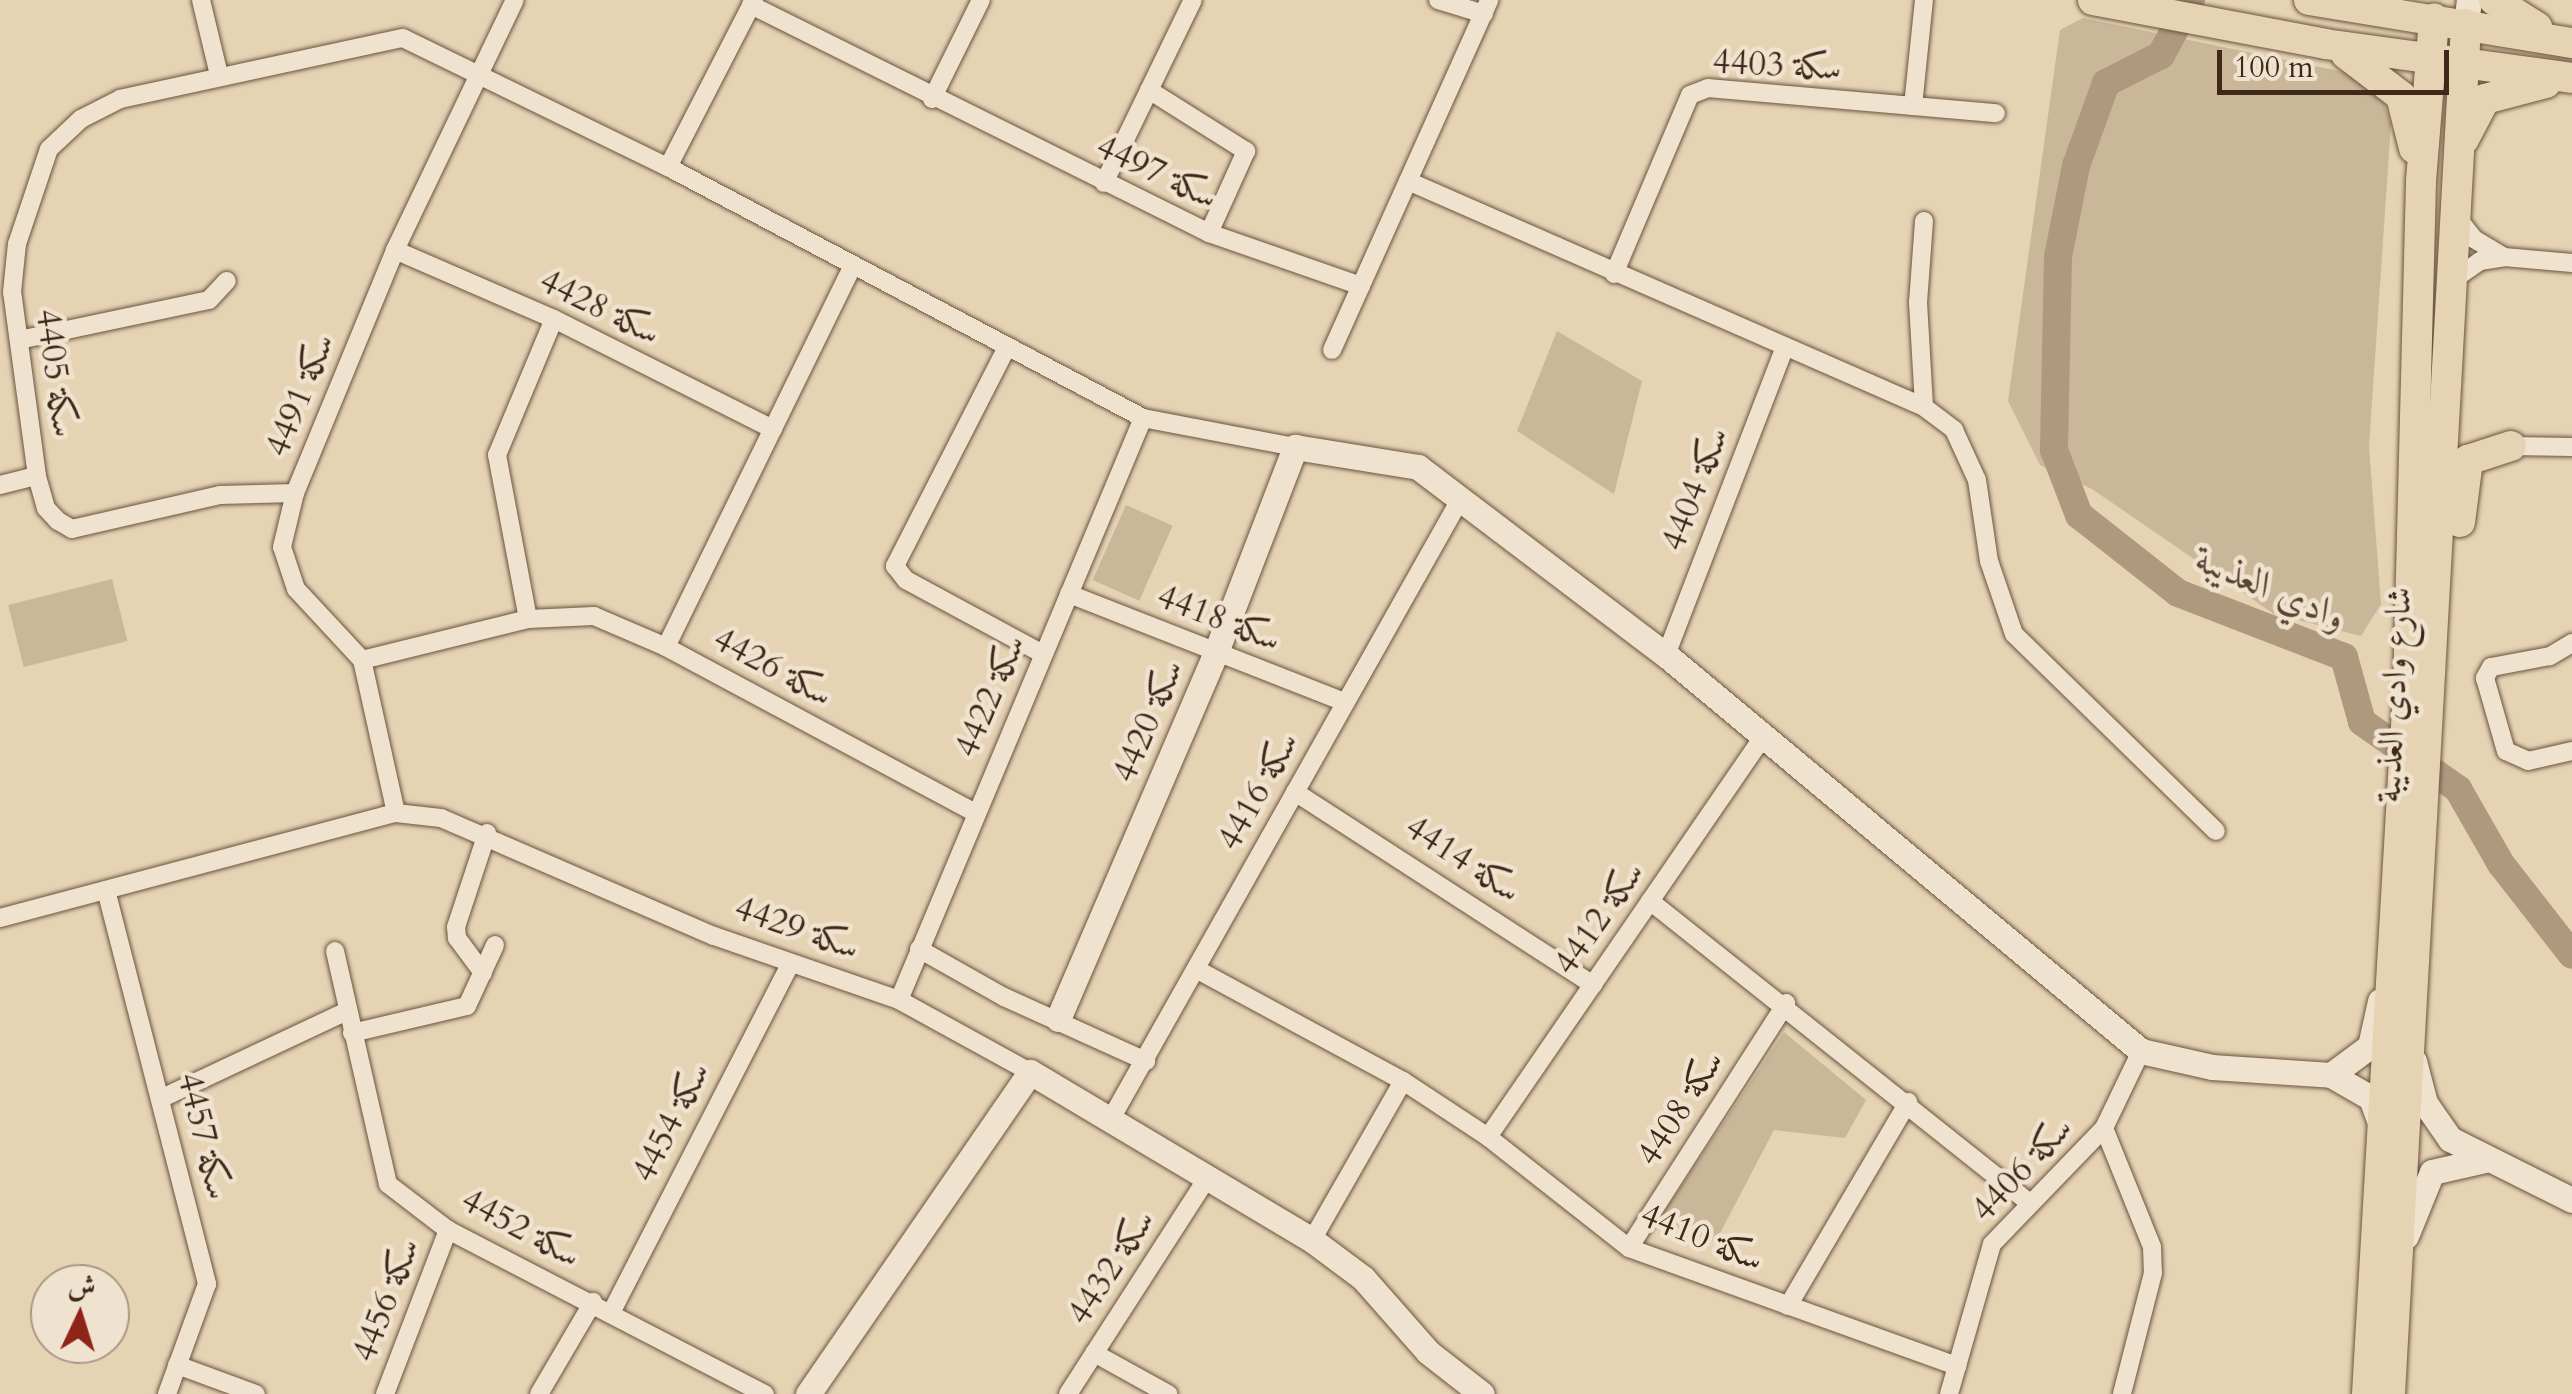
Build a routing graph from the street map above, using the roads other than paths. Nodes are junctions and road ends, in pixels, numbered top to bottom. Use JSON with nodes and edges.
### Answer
{"nodes":[{"id":1,"x":201,"y":0,"type":"edge"},
{"id":2,"x":515,"y":0,"type":"edge"},
{"id":3,"x":980,"y":0,"type":"edge"},
{"id":4,"x":1193,"y":0,"type":"edge"},
{"id":5,"x":1438,"y":0,"type":"edge"},
{"id":6,"x":1924,"y":0,"type":"edge"},
{"id":7,"x":2309,"y":0,"type":"edge"},
{"id":8,"x":2376,"y":0,"type":"edge"},
{"id":9,"x":2494,"y":0,"type":"edge"},
{"id":10,"x":2102,"y":2,"type":"edge"},
{"id":11,"x":753,"y":3,"type":"edge"},
{"id":12,"x":2344,"y":4,"type":"junction"},
{"id":13,"x":1487,"y":7,"type":"edge"},
{"id":14,"x":2436,"y":10,"type":"edge"},
{"id":15,"x":2468,"y":12,"type":"edge"},
{"id":16,"x":2313,"y":42,"type":"junction"},
{"id":17,"x":2572,"y":42,"type":"edge"},
{"id":18,"x":2430,"y":58,"type":"junction"},
{"id":19,"x":2462,"y":63,"type":"junction"},
{"id":20,"x":479,"y":70,"type":"junction"},
{"id":21,"x":218,"y":75,"type":"junction"},
{"id":22,"x":2572,"y":79,"type":"edge"},
{"id":23,"x":1149,"y":90,"type":"junction"},
{"id":24,"x":932,"y":99,"type":"junction"},
{"id":25,"x":1913,"y":106,"type":"junction"},
{"id":26,"x":1996,"y":113,"type":"dead end"},
{"id":27,"x":668,"y":166,"type":"junction"},
{"id":28,"x":1408,"y":181,"type":"junction"},
{"id":29,"x":2422,"y":181,"type":"junction"},
{"id":30,"x":1104,"y":183,"type":"junction"},
{"id":31,"x":2454,"y":199,"type":"junction"},
{"id":32,"x":1924,"y":221,"type":"dead end"},
{"id":33,"x":1209,"y":233,"type":"junction"},
{"id":34,"x":395,"y":250,"type":"junction"},
{"id":35,"x":2504,"y":257,"type":"junction"},
{"id":36,"x":2572,"y":263,"type":"edge"},
{"id":37,"x":853,"y":266,"type":"junction"},
{"id":38,"x":1614,"y":274,"type":"junction"},
{"id":39,"x":226,"y":281,"type":"dead end"},
{"id":40,"x":2450,"y":282,"type":"junction"},
{"id":41,"x":1361,"y":286,"type":"junction"},
{"id":42,"x":8,"y":318,"type":"edge"},
{"id":43,"x":554,"y":320,"type":"junction"},
{"id":44,"x":19,"y":340,"type":"junction"},
{"id":45,"x":1785,"y":347,"type":"junction"},
{"id":46,"x":1006,"y":349,"type":"junction"},
{"id":47,"x":1332,"y":350,"type":"dead end"},
{"id":48,"x":1924,"y":407,"type":"junction"},
{"id":49,"x":2444,"y":412,"type":"junction"},
{"id":50,"x":1142,"y":418,"type":"junction"},
{"id":51,"x":773,"y":429,"type":"junction"},
{"id":52,"x":2511,"y":446,"type":"junction"},
{"id":53,"x":1295,"y":447,"type":"junction"},
{"id":54,"x":2572,"y":447,"type":"edge"},
{"id":55,"x":37,"y":476,"type":"junction"},
{"id":56,"x":0,"y":485,"type":"edge"},
{"id":57,"x":295,"y":493,"type":"junction"},
{"id":58,"x":1461,"y":498,"type":"junction"},
{"id":59,"x":1068,"y":594,"type":"junction"},
{"id":60,"x":2438,"y":600,"type":"junction"},
{"id":61,"x":528,"y":619,"type":"junction"},
{"id":62,"x":2572,"y":643,"type":"edge"},
{"id":63,"x":666,"y":647,"type":"junction"},
{"id":64,"x":1216,"y":652,"type":"junction"},
{"id":65,"x":1043,"y":654,"type":"junction"},
{"id":66,"x":1666,"y":655,"type":"junction"},
{"id":67,"x":362,"y":660,"type":"junction"},
{"id":68,"x":2421,"y":693,"type":"junction"},
{"id":69,"x":1346,"y":702,"type":"junction"},
{"id":70,"x":1764,"y":736,"type":"junction"},
{"id":71,"x":2572,"y":751,"type":"edge"},
{"id":72,"x":1295,"y":792,"type":"junction"},
{"id":73,"x":396,"y":813,"type":"junction"},
{"id":74,"x":976,"y":813,"type":"junction"},
{"id":75,"x":2216,"y":831,"type":"dead end"},
{"id":76,"x":487,"y":834,"type":"junction"},
{"id":77,"x":106,"y":890,"type":"junction"},
{"id":78,"x":1650,"y":901,"type":"junction"},
{"id":79,"x":0,"y":918,"type":"edge"},
{"id":80,"x":2406,"y":934,"type":"junction"},
{"id":81,"x":495,"y":946,"type":"dead end"},
{"id":82,"x":919,"y":949,"type":"junction"},
{"id":83,"x":335,"y":951,"type":"dead end"},
{"id":84,"x":790,"y":964,"type":"junction"},
{"id":85,"x":1196,"y":969,"type":"junction"},
{"id":86,"x":483,"y":973,"type":"junction"},
{"id":87,"x":1593,"y":984,"type":"junction"},
{"id":88,"x":899,"y":1000,"type":"junction"},
{"id":89,"x":1786,"y":1003,"type":"junction"},
{"id":90,"x":347,"y":1011,"type":"junction"},
{"id":91,"x":1058,"y":1019,"type":"junction"},
{"id":92,"x":352,"y":1034,"type":"junction"},
{"id":93,"x":2413,"y":1050,"type":"junction"},
{"id":94,"x":2142,"y":1051,"type":"junction"},
{"id":95,"x":1146,"y":1061,"type":"junction"},
{"id":96,"x":1030,"y":1072,"type":"junction"},
{"id":97,"x":2331,"y":1075,"type":"junction"},
{"id":98,"x":1403,"y":1080,"type":"junction"},
{"id":99,"x":162,"y":1098,"type":"junction"},
{"id":100,"x":1908,"y":1102,"type":"junction"},
{"id":101,"x":1112,"y":1117,"type":"junction"},
{"id":102,"x":2104,"y":1128,"type":"junction"},
{"id":103,"x":2384,"y":1133,"type":"junction"},
{"id":104,"x":1488,"y":1137,"type":"junction"},
{"id":105,"x":2484,"y":1160,"type":"junction"},
{"id":106,"x":1210,"y":1175,"type":"junction"},
{"id":107,"x":2572,"y":1200,"type":"edge"},
{"id":108,"x":2028,"y":1202,"type":"junction"},
{"id":109,"x":448,"y":1230,"type":"junction"},
{"id":110,"x":1312,"y":1240,"type":"junction"},
{"id":111,"x":1629,"y":1248,"type":"junction"},
{"id":112,"x":2401,"y":1253,"type":"junction"},
{"id":113,"x":593,"y":1302,"type":"junction"},
{"id":114,"x":1788,"y":1306,"type":"junction"},
{"id":115,"x":612,"y":1311,"type":"junction"},
{"id":116,"x":1094,"y":1353,"type":"junction"},
{"id":117,"x":176,"y":1365,"type":"junction"},
{"id":118,"x":1957,"y":1366,"type":"junction"},
{"id":119,"x":167,"y":1394,"type":"edge"},
{"id":120,"x":256,"y":1394,"type":"edge"},
{"id":121,"x":385,"y":1394,"type":"edge"},
{"id":122,"x":539,"y":1394,"type":"edge"},
{"id":123,"x":765,"y":1394,"type":"edge"},
{"id":124,"x":808,"y":1394,"type":"edge"},
{"id":125,"x":1068,"y":1394,"type":"edge"},
{"id":126,"x":1168,"y":1394,"type":"edge"},
{"id":127,"x":1482,"y":1394,"type":"edge"},
{"id":128,"x":1949,"y":1394,"type":"edge"},
{"id":129,"x":2122,"y":1394,"type":"edge"},
{"id":130,"x":2366,"y":1394,"type":"edge"},
{"id":131,"x":2390,"y":1394,"type":"edge"}],
"edges":[{"from":1,"to":21,"type":"street"},
{"from":2,"to":20,"type":"street","name":"سكة 4491"},
{"from":3,"to":24,"type":"street"},
{"from":4,"to":23,"type":"street"},
{"from":5,"to":13,"type":"street"},
{"from":6,"to":25,"type":"street"},
{"from":7,"to":12,"type":"main road"},
{"from":8,"to":12,"type":"main road"},
{"from":9,"to":17,"type":"main road"},
{"from":10,"to":16,"type":"main road"},
{"from":11,"to":24,"type":"street","name":"سكة 4497"},
{"from":11,"to":27,"type":"street"},
{"from":12,"to":14,"type":"main road"},
{"from":13,"to":28,"type":"street"},
{"from":14,"to":15,"type":"main road"},
{"from":14,"to":18,"type":"main road","name":"شارع وادي العذيبة"},
{"from":15,"to":17,"type":"main road"},
{"from":15,"to":19,"type":"main road","name":"شارع وادي العذيبة"},
{"from":16,"to":18,"type":"main road"},
{"from":16,"to":29,"type":"main road"},
{"from":18,"to":19,"type":"main road"},
{"from":18,"to":29,"type":"main road","name":"شارع وادي العذيبة"},
{"from":19,"to":22,"type":"main road"},
{"from":19,"to":31,"type":"main road","name":"شارع وادي العذيبة"},
{"from":20,"to":21,"type":"street","name":"سكة 4405"},
{"from":20,"to":27,"type":"street","name":"سكة 4405"},
{"from":20,"to":34,"type":"street","name":"سكة 4491"},
{"from":21,"to":42,"type":"street","name":"سكة 4405"},
{"from":22,"to":31,"type":"main road"},
{"from":23,"to":30,"type":"street"},
{"from":23,"to":33,"type":"street"},
{"from":24,"to":30,"type":"street","name":"سكة 4497"},
{"from":25,"to":26,"type":"street","name":"سكة 4403"},
{"from":25,"to":38,"type":"street","name":"سكة 4403"},
{"from":27,"to":37,"type":"street","name":"سكة 4405"},
{"from":28,"to":38,"type":"street"},
{"from":28,"to":41,"type":"street"},
{"from":29,"to":68,"type":"main road","name":"شارع وادي العذيبة"},
{"from":30,"to":33,"type":"street","name":"سكة 4497"},
{"from":31,"to":35,"type":"street"},
{"from":31,"to":40,"type":"main road","name":"شارع وادي العذيبة"},
{"from":32,"to":48,"type":"street"},
{"from":33,"to":41,"type":"street","name":"سكة 4497"},
{"from":34,"to":43,"type":"street","name":"سكة 4428"},
{"from":34,"to":57,"type":"street","name":"سكة 4491"},
{"from":35,"to":36,"type":"street"},
{"from":35,"to":40,"type":"street"},
{"from":37,"to":46,"type":"street","name":"سكة 4405"},
{"from":37,"to":51,"type":"street"},
{"from":38,"to":45,"type":"street"},
{"from":39,"to":44,"type":"street"},
{"from":40,"to":49,"type":"main road","name":"شارع وادي العذيبة"},
{"from":41,"to":47,"type":"street"},
{"from":42,"to":44,"type":"street","name":"سكة 4405"},
{"from":43,"to":51,"type":"street","name":"سكة 4428"},
{"from":43,"to":61,"type":"street"},
{"from":44,"to":55,"type":"street","name":"سكة 4405"},
{"from":45,"to":48,"type":"street"},
{"from":45,"to":66,"type":"street","name":"سكة 4404"},
{"from":46,"to":50,"type":"street","name":"سكة 4405"},
{"from":46,"to":65,"type":"street"},
{"from":48,"to":75,"type":"street"},
{"from":49,"to":52,"type":"main road"},
{"from":49,"to":60,"type":"main road","name":"شارع وادي العذيبة"},
{"from":50,"to":53,"type":"street","name":"سكة 4405"},
{"from":50,"to":59,"type":"street","name":"سكة 4422"},
{"from":51,"to":63,"type":"street"},
{"from":52,"to":54,"type":"street"},
{"from":52,"to":60,"type":"main road"},
{"from":53,"to":58,"type":"street"},
{"from":53,"to":64,"type":"street","name":"سكة 4420"},
{"from":55,"to":56,"type":"street"},
{"from":55,"to":57,"type":"street","name":"سكة 4405"},
{"from":57,"to":67,"type":"street","name":"سكة 4491"},
{"from":58,"to":66,"type":"street"},
{"from":58,"to":69,"type":"street","name":"سكة 4416"},
{"from":59,"to":64,"type":"street","name":"سكة 4418"},
{"from":59,"to":65,"type":"street","name":"سكة 4422"},
{"from":60,"to":68,"type":"main road","name":"شارع وادي العذيبة"},
{"from":61,"to":63,"type":"street","name":"سكة 4426"},
{"from":61,"to":67,"type":"street","name":"سكة 4426"},
{"from":62,"to":71,"type":"street"},
{"from":63,"to":74,"type":"street","name":"سكة 4426"},
{"from":64,"to":69,"type":"street","name":"سكة 4418"},
{"from":64,"to":91,"type":"street","name":"سكة 4420"},
{"from":65,"to":74,"type":"street","name":"سكة 4422"},
{"from":66,"to":70,"type":"street"},
{"from":67,"to":73,"type":"street"},
{"from":68,"to":80,"type":"main road","name":"شارع وادي العذيبة"},
{"from":69,"to":72,"type":"street","name":"سكة 4416"},
{"from":70,"to":78,"type":"street","name":"سكة 4412"},
{"from":70,"to":94,"type":"street"},
{"from":72,"to":85,"type":"street","name":"سكة 4416"},
{"from":72,"to":87,"type":"street","name":"سكة 4414"},
{"from":73,"to":76,"type":"street","name":"سكة 4429"},
{"from":73,"to":77,"type":"street","name":"سكة 4429"},
{"from":74,"to":82,"type":"street","name":"سكة 4422"},
{"from":76,"to":84,"type":"street","name":"سكة 4429"},
{"from":76,"to":86,"type":"street"},
{"from":77,"to":79,"type":"street","name":"سكة 4429"},
{"from":77,"to":99,"type":"street","name":"سكة 4457"},
{"from":78,"to":87,"type":"street","name":"سكة 4412"},
{"from":78,"to":89,"type":"street"},
{"from":80,"to":93,"type":"main road","name":"شارع وادي العذيبة"},
{"from":80,"to":97,"type":"street"},
{"from":80,"to":103,"type":"main road","name":"شارع وادي العذيبة"},
{"from":81,"to":86,"type":"street"},
{"from":82,"to":88,"type":"street","name":"سكة 4422"},
{"from":82,"to":91,"type":"street"},
{"from":83,"to":90,"type":"street","name":"سكة 4452"},
{"from":84,"to":88,"type":"street","name":"سكة 4429"},
{"from":84,"to":115,"type":"street","name":"سكة 4454"},
{"from":85,"to":95,"type":"street","name":"سكة 4416"},
{"from":85,"to":98,"type":"street","name":"سكة 4410"},
{"from":86,"to":92,"type":"street"},
{"from":87,"to":104,"type":"street","name":"سكة 4412"},
{"from":88,"to":96,"type":"street","name":"سكة 4429"},
{"from":89,"to":100,"type":"street"},
{"from":89,"to":111,"type":"street","name":"سكة 4408"},
{"from":90,"to":92,"type":"street","name":"سكة 4452"},
{"from":90,"to":99,"type":"street"},
{"from":91,"to":95,"type":"street"},
{"from":92,"to":109,"type":"street","name":"سكة 4452"},
{"from":93,"to":105,"type":"street"},
{"from":93,"to":112,"type":"main road","name":"شارع وادي العذيبة"},
{"from":94,"to":97,"type":"street"},
{"from":94,"to":102,"type":"street","name":"سكة 4406"},
{"from":95,"to":101,"type":"street","name":"سكة 4416"},
{"from":96,"to":101,"type":"street","name":"سكة 4429"},
{"from":96,"to":124,"type":"street"},
{"from":97,"to":103,"type":"street"},
{"from":98,"to":104,"type":"street","name":"سكة 4410"},
{"from":98,"to":110,"type":"street"},
{"from":99,"to":117,"type":"street","name":"سكة 4457"},
{"from":100,"to":108,"type":"street"},
{"from":100,"to":114,"type":"street"},
{"from":101,"to":106,"type":"street","name":"سكة 4429"},
{"from":102,"to":108,"type":"street","name":"سكة 4406"},
{"from":102,"to":129,"type":"street"},
{"from":103,"to":130,"type":"main road","name":"شارع وادي العذيبة"},
{"from":104,"to":111,"type":"street","name":"سكة 4410"},
{"from":105,"to":107,"type":"street"},
{"from":105,"to":112,"type":"street"},
{"from":106,"to":110,"type":"street","name":"سكة 4429"},
{"from":106,"to":116,"type":"street","name":"سكة 4432"},
{"from":108,"to":118,"type":"street","name":"سكة 4406"},
{"from":109,"to":113,"type":"street","name":"سكة 4452"},
{"from":109,"to":121,"type":"street","name":"سكة 4456"},
{"from":110,"to":127,"type":"street","name":"سكة 4429"},
{"from":111,"to":114,"type":"street","name":"سكة 4410"},
{"from":112,"to":131,"type":"main road","name":"شارع وادي العذيبة"},
{"from":113,"to":115,"type":"street","name":"سكة 4452"},
{"from":113,"to":122,"type":"street"},
{"from":114,"to":118,"type":"street","name":"سكة 4410"},
{"from":115,"to":123,"type":"street","name":"سكة 4452"},
{"from":116,"to":125,"type":"street","name":"سكة 4432"},
{"from":116,"to":126,"type":"street"},
{"from":117,"to":119,"type":"street","name":"سكة 4457"},
{"from":117,"to":120,"type":"street"},
{"from":118,"to":128,"type":"street","name":"سكة 4406"}]}
